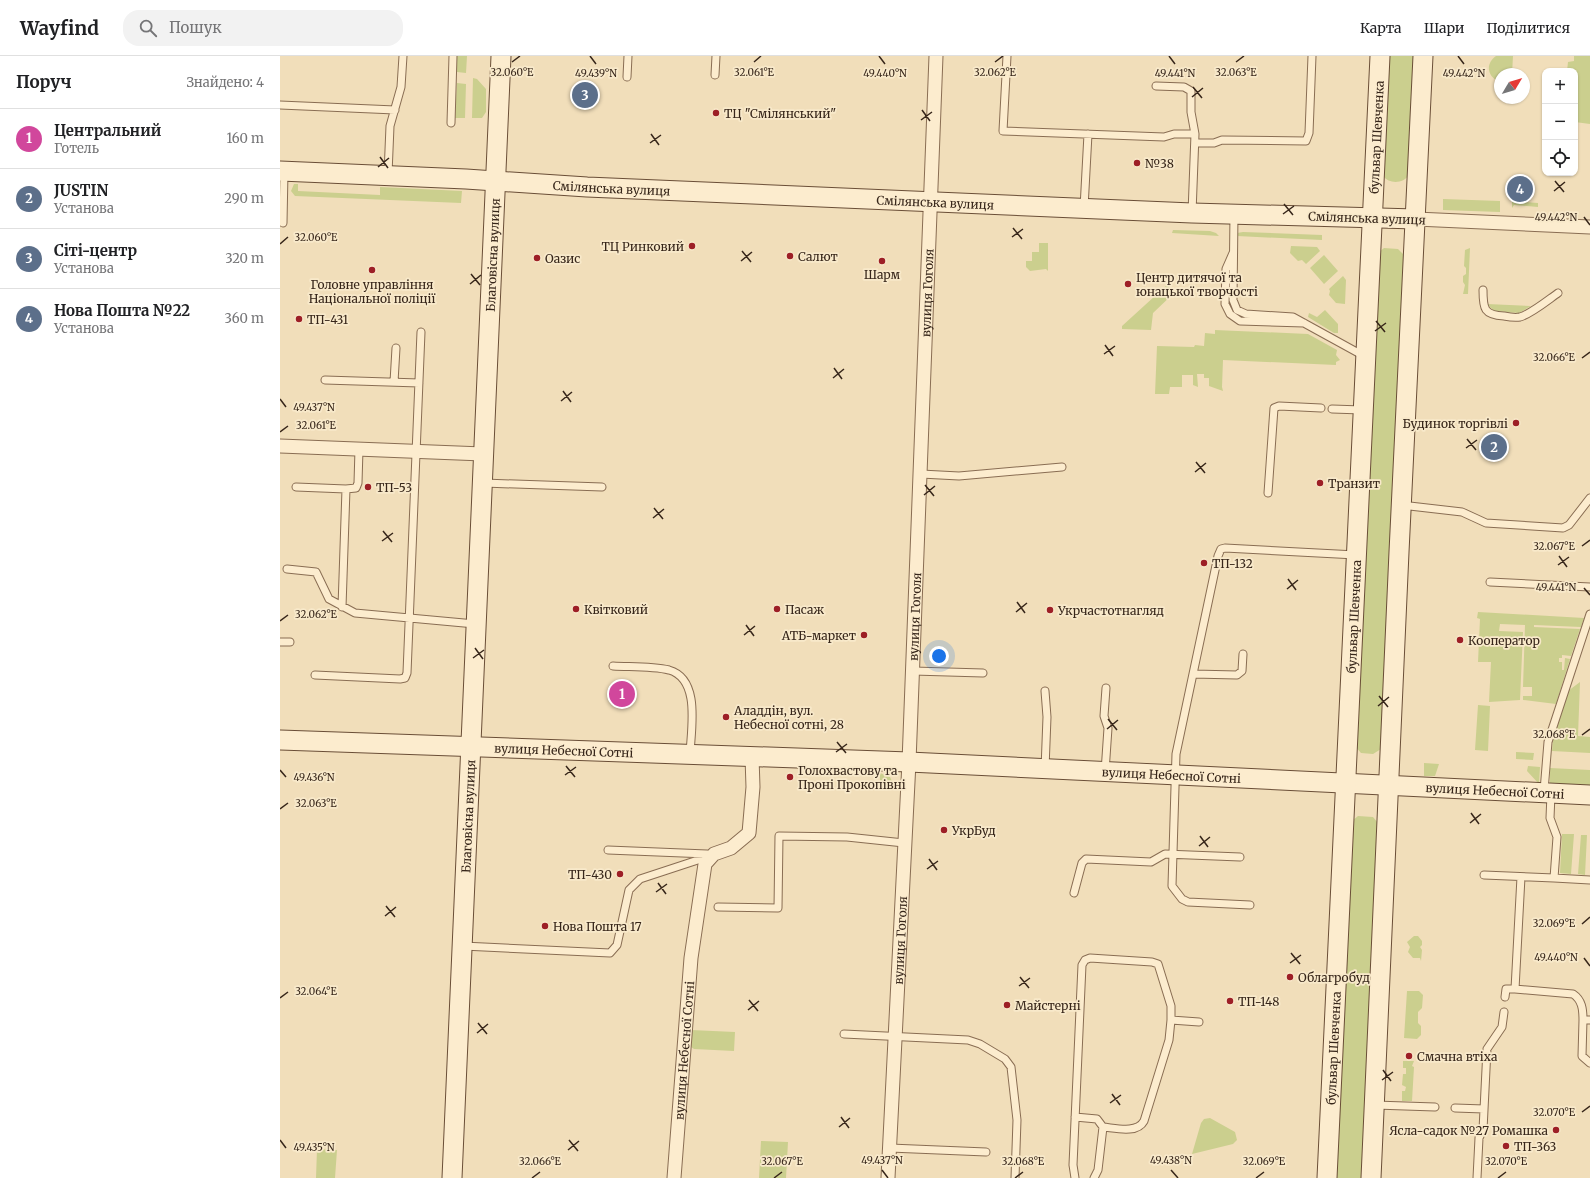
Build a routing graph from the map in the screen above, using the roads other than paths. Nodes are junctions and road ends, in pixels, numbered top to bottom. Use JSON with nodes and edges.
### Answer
{"nodes":[{"id":1,"x":403,"y":56,"type":"edge"},
{"id":2,"x":453,"y":56,"type":"edge"},
{"id":3,"x":501,"y":56,"type":"edge"},
{"id":4,"x":628,"y":56,"type":"edge"},
{"id":5,"x":716,"y":56,"type":"edge"},
{"id":6,"x":936,"y":56,"type":"edge"},
{"id":7,"x":1007,"y":56,"type":"edge"},
{"id":8,"x":1312,"y":56,"type":"edge"},
{"id":9,"x":1380,"y":56,"type":"edge"},
{"id":10,"x":1423,"y":56,"type":"edge"},
{"id":11,"x":715,"y":75,"type":"dead end"},
{"id":12,"x":627,"y":77,"type":"dead end"},
{"id":13,"x":1156,"y":86,"type":"dead end"},
{"id":14,"x":280,"y":105,"type":"edge"},
{"id":15,"x":395,"y":110,"type":"junction"},
{"id":16,"x":451,"y":124,"type":"dead end"},
{"id":17,"x":1088,"y":134,"type":"junction"},
{"id":18,"x":1195,"y":134,"type":"junction"},
{"id":19,"x":1195,"y":143,"type":"junction"},
{"id":20,"x":282,"y":171,"type":"edge"},
{"id":21,"x":388,"y":175,"type":"junction"},
{"id":22,"x":496,"y":182,"type":"junction"},
{"id":23,"x":932,"y":201,"type":"junction"},
{"id":24,"x":1084,"y":208,"type":"junction"},
{"id":25,"x":1192,"y":213,"type":"junction"},
{"id":26,"x":1234,"y":214,"type":"junction"},
{"id":27,"x":1371,"y":218,"type":"junction"},
{"id":28,"x":1416,"y":219,"type":"junction"},
{"id":29,"x":283,"y":223,"type":"dead end"},
{"id":30,"x":1590,"y":227,"type":"edge"},
{"id":31,"x":1483,"y":290,"type":"dead end"},
{"id":32,"x":1558,"y":293,"type":"dead end"},
{"id":33,"x":421,"y":332,"type":"dead end"},
{"id":34,"x":396,"y":348,"type":"dead end"},
{"id":35,"x":1365,"y":357,"type":"junction"},
{"id":36,"x":325,"y":380,"type":"dead end"},
{"id":37,"x":394,"y":382,"type":"junction"},
{"id":38,"x":418,"y":383,"type":"junction"},
{"id":39,"x":1321,"y":408,"type":"dead end"},
{"id":40,"x":1332,"y":409,"type":"dead end"},
{"id":41,"x":1362,"y":410,"type":"junction"},
{"id":42,"x":280,"y":446,"type":"edge"},
{"id":43,"x":359,"y":449,"type":"junction"},
{"id":44,"x":416,"y":451,"type":"junction"},
{"id":45,"x":483,"y":454,"type":"junction"},
{"id":46,"x":1062,"y":467,"type":"dead end"},
{"id":47,"x":921,"y":474,"type":"junction"},
{"id":48,"x":482,"y":483,"type":"junction"},
{"id":49,"x":296,"y":487,"type":"dead end"},
{"id":50,"x":602,"y":488,"type":"dead end"},
{"id":51,"x":346,"y":489,"type":"junction"},
{"id":52,"x":1268,"y":493,"type":"dead end"},
{"id":53,"x":1590,"y":498,"type":"edge"},
{"id":54,"x":1401,"y":505,"type":"junction"},
{"id":55,"x":1356,"y":555,"type":"junction"},
{"id":56,"x":287,"y":569,"type":"dead end"},
{"id":57,"x":1490,"y":582,"type":"dead end"},
{"id":58,"x":1590,"y":587,"type":"edge"},
{"id":59,"x":342,"y":607,"type":"junction"},
{"id":60,"x":1590,"y":614,"type":"edge"},
{"id":61,"x":409,"y":619,"type":"junction"},
{"id":62,"x":475,"y":624,"type":"junction"},
{"id":63,"x":280,"y":642,"type":"edge"},
{"id":64,"x":290,"y":642,"type":"dead end"},
{"id":65,"x":1243,"y":654,"type":"dead end"},
{"id":66,"x":613,"y":666,"type":"dead end"},
{"id":67,"x":913,"y":671,"type":"junction"},
{"id":68,"x":983,"y":673,"type":"dead end"},
{"id":69,"x":1193,"y":674,"type":"junction"},
{"id":70,"x":315,"y":675,"type":"dead end"},
{"id":71,"x":1106,"y":688,"type":"dead end"},
{"id":72,"x":1045,"y":691,"type":"dead end"},
{"id":73,"x":280,"y":740,"type":"edge"},
{"id":74,"x":470,"y":746,"type":"junction"},
{"id":75,"x":690,"y":754,"type":"junction"},
{"id":76,"x":752,"y":757,"type":"junction"},
{"id":77,"x":909,"y":762,"type":"junction"},
{"id":78,"x":1045,"y":769,"type":"junction"},
{"id":79,"x":1105,"y":772,"type":"junction"},
{"id":80,"x":1174,"y":775,"type":"junction"},
{"id":81,"x":1345,"y":784,"type":"junction"},
{"id":82,"x":1389,"y":786,"type":"junction"},
{"id":83,"x":1547,"y":793,"type":"junction"},
{"id":84,"x":1590,"y":795,"type":"edge"},
{"id":85,"x":904,"y":843,"type":"junction"},
{"id":86,"x":608,"y":850,"type":"dead end"},
{"id":87,"x":714,"y":854,"type":"junction"},
{"id":88,"x":1172,"y":854,"type":"junction"},
{"id":89,"x":1240,"y":857,"type":"dead end"},
{"id":90,"x":1484,"y":875,"type":"dead end"},
{"id":91,"x":1521,"y":877,"type":"junction"},
{"id":92,"x":1554,"y":878,"type":"junction"},
{"id":93,"x":1590,"y":880,"type":"edge"},
{"id":94,"x":1074,"y":893,"type":"dead end"},
{"id":95,"x":1250,"y":905,"type":"dead end"},
{"id":96,"x":718,"y":907,"type":"dead end"},
{"id":97,"x":462,"y":946,"type":"junction"},
{"id":98,"x":1515,"y":989,"type":"junction"},
{"id":99,"x":1506,"y":997,"type":"dead end"},
{"id":100,"x":1504,"y":1012,"type":"dead end"},
{"id":101,"x":1171,"y":1020,"type":"junction"},
{"id":102,"x":1587,"y":1020,"type":"edge"},
{"id":103,"x":1199,"y":1022,"type":"dead end"},
{"id":104,"x":844,"y":1034,"type":"dead end"},
{"id":105,"x":895,"y":1037,"type":"junction"},
{"id":106,"x":1590,"y":1063,"type":"edge"},
{"id":107,"x":1375,"y":1104,"type":"junction"},
{"id":108,"x":1435,"y":1107,"type":"dead end"},
{"id":109,"x":1455,"y":1108,"type":"dead end"},
{"id":110,"x":1484,"y":1109,"type":"junction"},
{"id":111,"x":1075,"y":1117,"type":"junction"},
{"id":112,"x":1103,"y":1127,"type":"junction"},
{"id":113,"x":890,"y":1148,"type":"junction"},
{"id":114,"x":986,"y":1152,"type":"dead end"},
{"id":115,"x":452,"y":1178,"type":"edge"},
{"id":116,"x":674,"y":1178,"type":"edge"},
{"id":117,"x":888,"y":1178,"type":"edge"},
{"id":118,"x":1014,"y":1178,"type":"edge"},
{"id":119,"x":1075,"y":1178,"type":"edge"},
{"id":120,"x":1094,"y":1178,"type":"edge"},
{"id":121,"x":1327,"y":1178,"type":"edge"},
{"id":122,"x":1371,"y":1178,"type":"edge"},
{"id":123,"x":1477,"y":1178,"type":"edge"}],
"edges":[{"from":1,"to":15,"type":"lane"},
{"from":2,"to":16,"type":"lane"},
{"from":3,"to":22,"type":"main road","name":"Благовісна вулиця"},
{"from":4,"to":12,"type":"lane"},
{"from":5,"to":11,"type":"lane"},
{"from":6,"to":23,"type":"street","name":"вулиця Гоголя"},
{"from":7,"to":17,"type":"lane"},
{"from":8,"to":19,"type":"lane"},
{"from":9,"to":27,"type":"main road","name":"бульвар Шевченка"},
{"from":10,"to":28,"type":"main road"},
{"from":13,"to":18,"type":"lane"},
{"from":14,"to":15,"type":"lane"},
{"from":15,"to":21,"type":"lane"},
{"from":17,"to":18,"type":"lane"},
{"from":17,"to":24,"type":"lane"},
{"from":18,"to":19,"type":"lane"},
{"from":19,"to":25,"type":"lane"},
{"from":20,"to":21,"type":"main road","name":"Смілянська вулиця"},
{"from":20,"to":29,"type":"lane"},
{"from":21,"to":22,"type":"main road","name":"Смілянська вулиця"},
{"from":22,"to":23,"type":"main road","name":"Смілянська вулиця"},
{"from":22,"to":45,"type":"main road","name":"Благовісна вулиця"},
{"from":23,"to":24,"type":"main road","name":"Смілянська вулиця"},
{"from":23,"to":47,"type":"street","name":"вулиця Гоголя"},
{"from":24,"to":25,"type":"main road","name":"Смілянська вулиця"},
{"from":25,"to":26,"type":"main road","name":"Смілянська вулиця"},
{"from":26,"to":27,"type":"main road","name":"Смілянська вулиця"},
{"from":26,"to":35,"type":"lane"},
{"from":27,"to":28,"type":"main road","name":"Смілянська вулиця"},
{"from":27,"to":35,"type":"main road","name":"бульвар Шевченка"},
{"from":28,"to":30,"type":"street","name":"Смілянська вулиця"},
{"from":28,"to":54,"type":"main road"},
{"from":31,"to":32,"type":"lane"},
{"from":33,"to":38,"type":"lane"},
{"from":34,"to":37,"type":"lane"},
{"from":35,"to":41,"type":"main road","name":"бульвар Шевченка"},
{"from":36,"to":37,"type":"lane"},
{"from":37,"to":38,"type":"lane"},
{"from":38,"to":44,"type":"lane"},
{"from":39,"to":52,"type":"lane"},
{"from":40,"to":41,"type":"lane"},
{"from":41,"to":55,"type":"main road","name":"бульвар Шевченка"},
{"from":42,"to":43,"type":"street"},
{"from":43,"to":44,"type":"street"},
{"from":43,"to":51,"type":"lane"},
{"from":44,"to":45,"type":"street"},
{"from":44,"to":61,"type":"lane"},
{"from":45,"to":48,"type":"main road","name":"Благовісна вулиця"},
{"from":46,"to":47,"type":"lane"},
{"from":47,"to":67,"type":"street","name":"вулиця Гоголя"},
{"from":48,"to":50,"type":"lane"},
{"from":48,"to":62,"type":"main road","name":"Благовісна вулиця"},
{"from":49,"to":51,"type":"lane"},
{"from":51,"to":59,"type":"lane"},
{"from":53,"to":54,"type":"lane"},
{"from":54,"to":82,"type":"main road"},
{"from":55,"to":69,"type":"lane"},
{"from":55,"to":81,"type":"main road","name":"бульвар Шевченка"},
{"from":56,"to":59,"type":"lane"},
{"from":57,"to":58,"type":"lane"},
{"from":59,"to":61,"type":"lane"},
{"from":60,"to":83,"type":"lane"},
{"from":61,"to":62,"type":"lane"},
{"from":61,"to":70,"type":"lane"},
{"from":62,"to":74,"type":"main road","name":"Благовісна вулиця"},
{"from":63,"to":64,"type":"lane"},
{"from":65,"to":69,"type":"lane"},
{"from":66,"to":75,"type":"lane"},
{"from":67,"to":68,"type":"lane"},
{"from":67,"to":77,"type":"street","name":"вулиця Гоголя"},
{"from":69,"to":80,"type":"lane"},
{"from":71,"to":79,"type":"lane"},
{"from":72,"to":78,"type":"lane"},
{"from":73,"to":74,"type":"main road","name":"вулиця Небесної Сотні"},
{"from":74,"to":75,"type":"main road","name":"вулиця Небесної Сотні"},
{"from":74,"to":97,"type":"main road","name":"Благовісна вулиця"},
{"from":75,"to":76,"type":"main road","name":"вулиця Небесної Сотні"},
{"from":76,"to":77,"type":"main road","name":"вулиця Небесної Сотні"},
{"from":76,"to":87,"type":"street"},
{"from":77,"to":78,"type":"main road","name":"вулиця Небесної Сотні"},
{"from":77,"to":85,"type":"street","name":"вулиця Гоголя"},
{"from":78,"to":79,"type":"main road","name":"вулиця Небесної Сотні"},
{"from":79,"to":80,"type":"main road","name":"вулиця Небесної Сотні"},
{"from":80,"to":81,"type":"main road","name":"вулиця Небесної Сотні"},
{"from":80,"to":88,"type":"lane"},
{"from":81,"to":82,"type":"main road","name":"вулиця Небесної Сотні"},
{"from":81,"to":121,"type":"main road","name":"бульвар Шевченка"},
{"from":82,"to":83,"type":"main road","name":"вулиця Небесної Сотні"},
{"from":82,"to":107,"type":"main road"},
{"from":83,"to":84,"type":"main road","name":"вулиця Небесної Сотні"},
{"from":83,"to":92,"type":"lane"},
{"from":85,"to":96,"type":"lane"},
{"from":85,"to":105,"type":"street","name":"вулиця Гоголя"},
{"from":86,"to":87,"type":"lane"},
{"from":87,"to":97,"type":"lane"},
{"from":87,"to":116,"type":"street","name":"вулиця Небесної Сотні"},
{"from":88,"to":89,"type":"lane"},
{"from":88,"to":94,"type":"lane"},
{"from":88,"to":95,"type":"lane"},
{"from":90,"to":91,"type":"lane"},
{"from":91,"to":92,"type":"lane"},
{"from":91,"to":98,"type":"lane"},
{"from":92,"to":93,"type":"lane"},
{"from":97,"to":115,"type":"main road","name":"Благовісна вулиця"},
{"from":98,"to":99,"type":"lane"},
{"from":98,"to":102,"type":"lane"},
{"from":100,"to":110,"type":"lane"},
{"from":101,"to":103,"type":"lane"},
{"from":101,"to":111,"type":"lane"},
{"from":101,"to":112,"type":"lane"},
{"from":102,"to":106,"type":"lane"},
{"from":104,"to":105,"type":"lane"},
{"from":105,"to":113,"type":"street","name":"вулиця Гоголя"},
{"from":105,"to":118,"type":"lane"},
{"from":107,"to":108,"type":"lane"},
{"from":107,"to":122,"type":"main road"},
{"from":109,"to":110,"type":"lane"},
{"from":110,"to":123,"type":"lane"},
{"from":111,"to":112,"type":"lane"},
{"from":111,"to":119,"type":"lane"},
{"from":112,"to":120,"type":"lane"},
{"from":113,"to":114,"type":"lane"},
{"from":113,"to":117,"type":"street","name":"вулиця Гоголя"}]}
